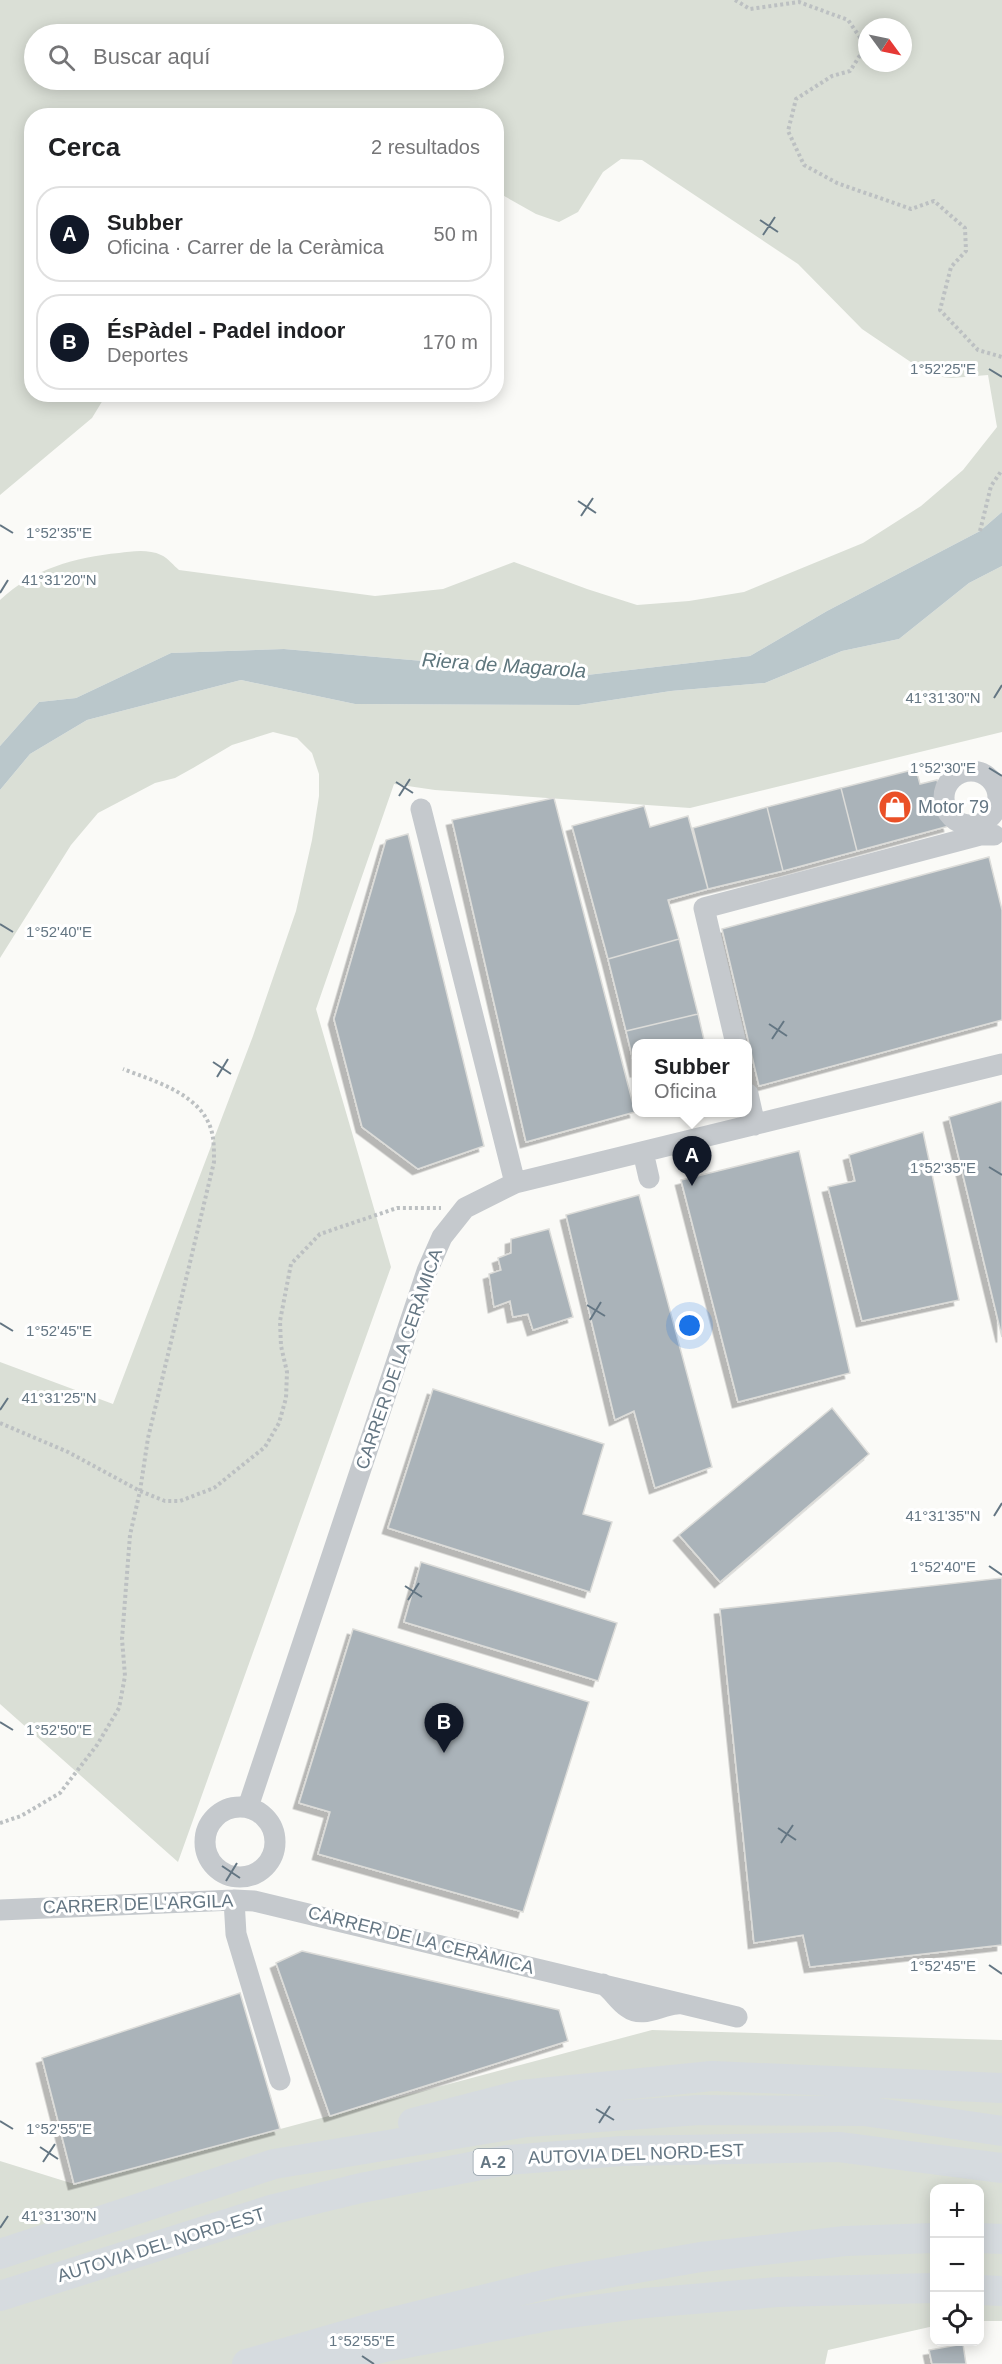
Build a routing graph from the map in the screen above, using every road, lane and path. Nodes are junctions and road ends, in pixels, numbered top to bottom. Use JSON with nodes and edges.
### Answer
{"nodes":[{"id":1,"x":735,"y":0,"type":"edge"},
{"id":2,"x":1002,"y":357,"type":"edge"},
{"id":3,"x":1002,"y":470,"type":"edge"},
{"id":4,"x":980,"y":531,"type":"dead end"},
{"id":5,"x":421,"y":809,"type":"dead end"},
{"id":6,"x":995,"y":825,"type":"edge"},
{"id":7,"x":735,"y":1039,"type":"edge"},
{"id":8,"x":1002,"y":1064,"type":"edge"},
{"id":9,"x":123,"y":1069,"type":"dead end"},
{"id":10,"x":752,"y":1116,"type":"edge"},
{"id":11,"x":754,"y":1125,"type":"junction"},
{"id":12,"x":643,"y":1152,"type":"junction"},
{"id":13,"x":649,"y":1178,"type":"dead end"},
{"id":14,"x":515,"y":1183,"type":"junction"},
{"id":15,"x":465,"y":1208,"type":"junction"},
{"id":16,"x":0,"y":1423,"type":"edge"},
{"id":17,"x":140,"y":1491,"type":"junction"},
{"id":18,"x":248,"y":1807,"type":"junction"},
{"id":19,"x":0,"y":1823,"type":"edge"},
{"id":20,"x":261,"y":1870,"type":"junction"},
{"id":21,"x":226,"y":1874,"type":"junction"},
{"id":22,"x":234,"y":1900,"type":"junction"},
{"id":23,"x":201,"y":1902,"type":"junction"},
{"id":24,"x":276,"y":1905,"type":"junction"},
{"id":25,"x":0,"y":1910,"type":"edge"},
{"id":26,"x":736,"y":2016,"type":"dead end"},
{"id":27,"x":280,"y":2080,"type":"dead end"},
{"id":28,"x":1002,"y":2088,"type":"edge"},
{"id":29,"x":1002,"y":2131,"type":"edge"},
{"id":30,"x":274,"y":2164,"type":"junction"},
{"id":31,"x":1002,"y":2168,"type":"edge"},
{"id":32,"x":930,"y":2238,"type":"edge"},
{"id":33,"x":984,"y":2238,"type":"edge"},
{"id":34,"x":1002,"y":2239,"type":"edge"},
{"id":35,"x":0,"y":2254,"type":"edge"},
{"id":36,"x":930,"y":2288,"type":"edge"},
{"id":37,"x":984,"y":2290,"type":"edge"},
{"id":38,"x":1002,"y":2290,"type":"edge"},
{"id":39,"x":0,"y":2296,"type":"edge"},
{"id":40,"x":247,"y":2364,"type":"edge"},
{"id":41,"x":314,"y":2364,"type":"edge"}],
"edges":[{"from":1,"to":2,"type":"path"},
{"from":3,"to":4,"type":"path"},
{"from":5,"to":14,"type":"street"},
{"from":6,"to":7,"type":"street"},
{"from":8,"to":11,"type":"street","name":"CARRER DE LA CERÀMICA"},
{"from":9,"to":17,"type":"path"},
{"from":10,"to":11,"type":"street"},
{"from":11,"to":12,"type":"street","name":"CARRER DE LA CERÀMICA"},
{"from":12,"to":13,"type":"street"},
{"from":12,"to":14,"type":"street","name":"CARRER DE LA CERÀMICA"},
{"from":14,"to":15,"type":"street","name":"CARRER DE LA CERÀMICA"},
{"from":15,"to":17,"type":"path"},
{"from":15,"to":18,"type":"street","name":"CARRER DE LA CERÀMICA"},
{"from":16,"to":17,"type":"path"},
{"from":17,"to":19,"type":"path"},
{"from":18,"to":20,"type":"street"},
{"from":18,"to":21,"type":"street"},
{"from":20,"to":21,"type":"street"},
{"from":20,"to":24,"type":"street"},
{"from":21,"to":23,"type":"street"},
{"from":22,"to":23,"type":"street","name":"CARRER DE L'ARGILA"},
{"from":22,"to":24,"type":"street","name":"CARRER DE L'ARGILA"},
{"from":22,"to":27,"type":"street"},
{"from":23,"to":25,"type":"street","name":"CARRER DE L'ARGILA"},
{"from":24,"to":26,"type":"street","name":"CARRER DE LA CERÀMICA"},
{"from":28,"to":30,"type":"highway"},
{"from":29,"to":30,"type":"highway","name":"AUTOVIA DEL NORD-EST","number":"A-2"},
{"from":30,"to":35,"type":"highway","name":"AUTOVIA DEL NORD-EST","number":"A-2"},
{"from":31,"to":39,"type":"highway","name":"AUTOVIA DEL NORD-EST","number":"A-2"},
{"from":32,"to":40,"type":"highway"},
{"from":33,"to":34,"type":"highway"},
{"from":36,"to":41,"type":"highway"},
{"from":37,"to":38,"type":"highway"}]}
